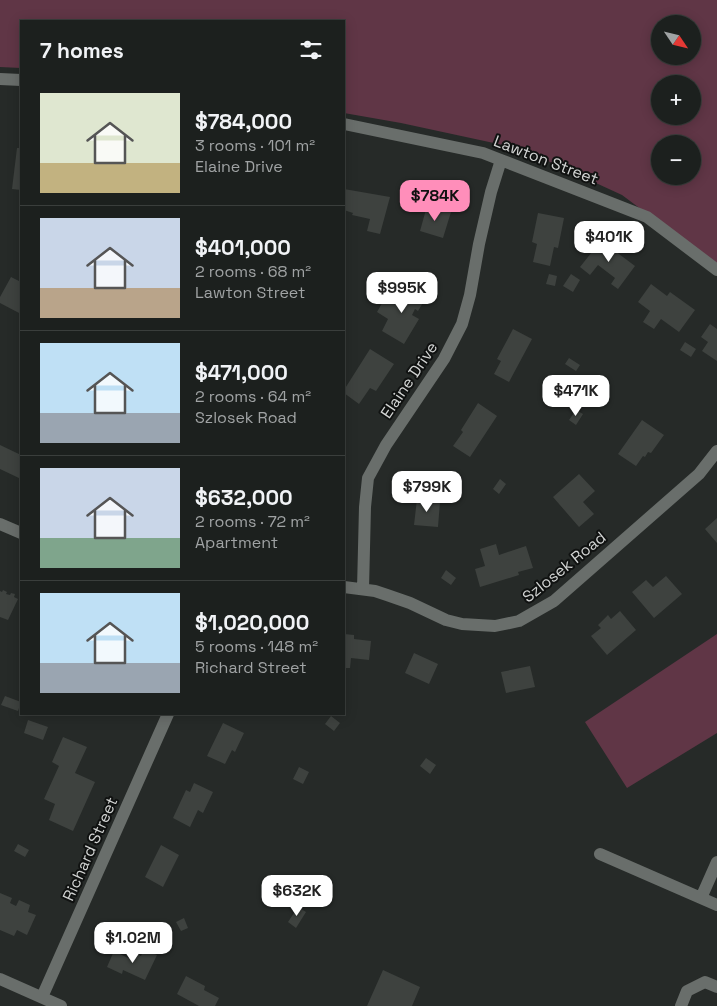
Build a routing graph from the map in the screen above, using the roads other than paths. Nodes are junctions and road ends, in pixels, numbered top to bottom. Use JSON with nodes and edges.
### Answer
{"nodes":[{"id":1,"x":0,"y":79,"type":"edge"},
{"id":2,"x":20,"y":80,"type":"edge"},
{"id":3,"x":345,"y":124,"type":"edge"},
{"id":4,"x":501,"y":160,"type":"junction"},
{"id":5,"x":717,"y":270,"type":"edge"},
{"id":6,"x":717,"y":451,"type":"edge"},
{"id":7,"x":0,"y":524,"type":"edge"},
{"id":8,"x":20,"y":533,"type":"edge"},
{"id":9,"x":345,"y":587,"type":"edge"},
{"id":10,"x":363,"y":589,"type":"junction"},
{"id":11,"x":168,"y":715,"type":"edge"},
{"id":12,"x":600,"y":854,"type":"dead end"},
{"id":13,"x":717,"y":862,"type":"edge"},
{"id":14,"x":701,"y":898,"type":"junction"},
{"id":15,"x":717,"y":905,"type":"edge"},
{"id":16,"x":0,"y":979,"type":"edge"},
{"id":17,"x":717,"y":987,"type":"edge"},
{"id":18,"x":42,"y":997,"type":"junction"},
{"id":19,"x":61,"y":1006,"type":"edge"},
{"id":20,"x":681,"y":1006,"type":"edge"}],
"edges":[{"from":1,"to":2,"type":"street"},
{"from":3,"to":4,"type":"street","name":"Lawton Street"},
{"from":4,"to":5,"type":"street","name":"Lawton Street"},
{"from":4,"to":10,"type":"street","name":"Elaine Drive"},
{"from":6,"to":10,"type":"street","name":"Szlosek Road"},
{"from":7,"to":8,"type":"street"},
{"from":9,"to":10,"type":"street","name":"Szlosek Road"},
{"from":11,"to":18,"type":"street","name":"Richard Street"},
{"from":12,"to":14,"type":"street"},
{"from":13,"to":14,"type":"street"},
{"from":14,"to":15,"type":"street"},
{"from":16,"to":18,"type":"street"},
{"from":17,"to":20,"type":"street"},
{"from":18,"to":19,"type":"street"}]}
